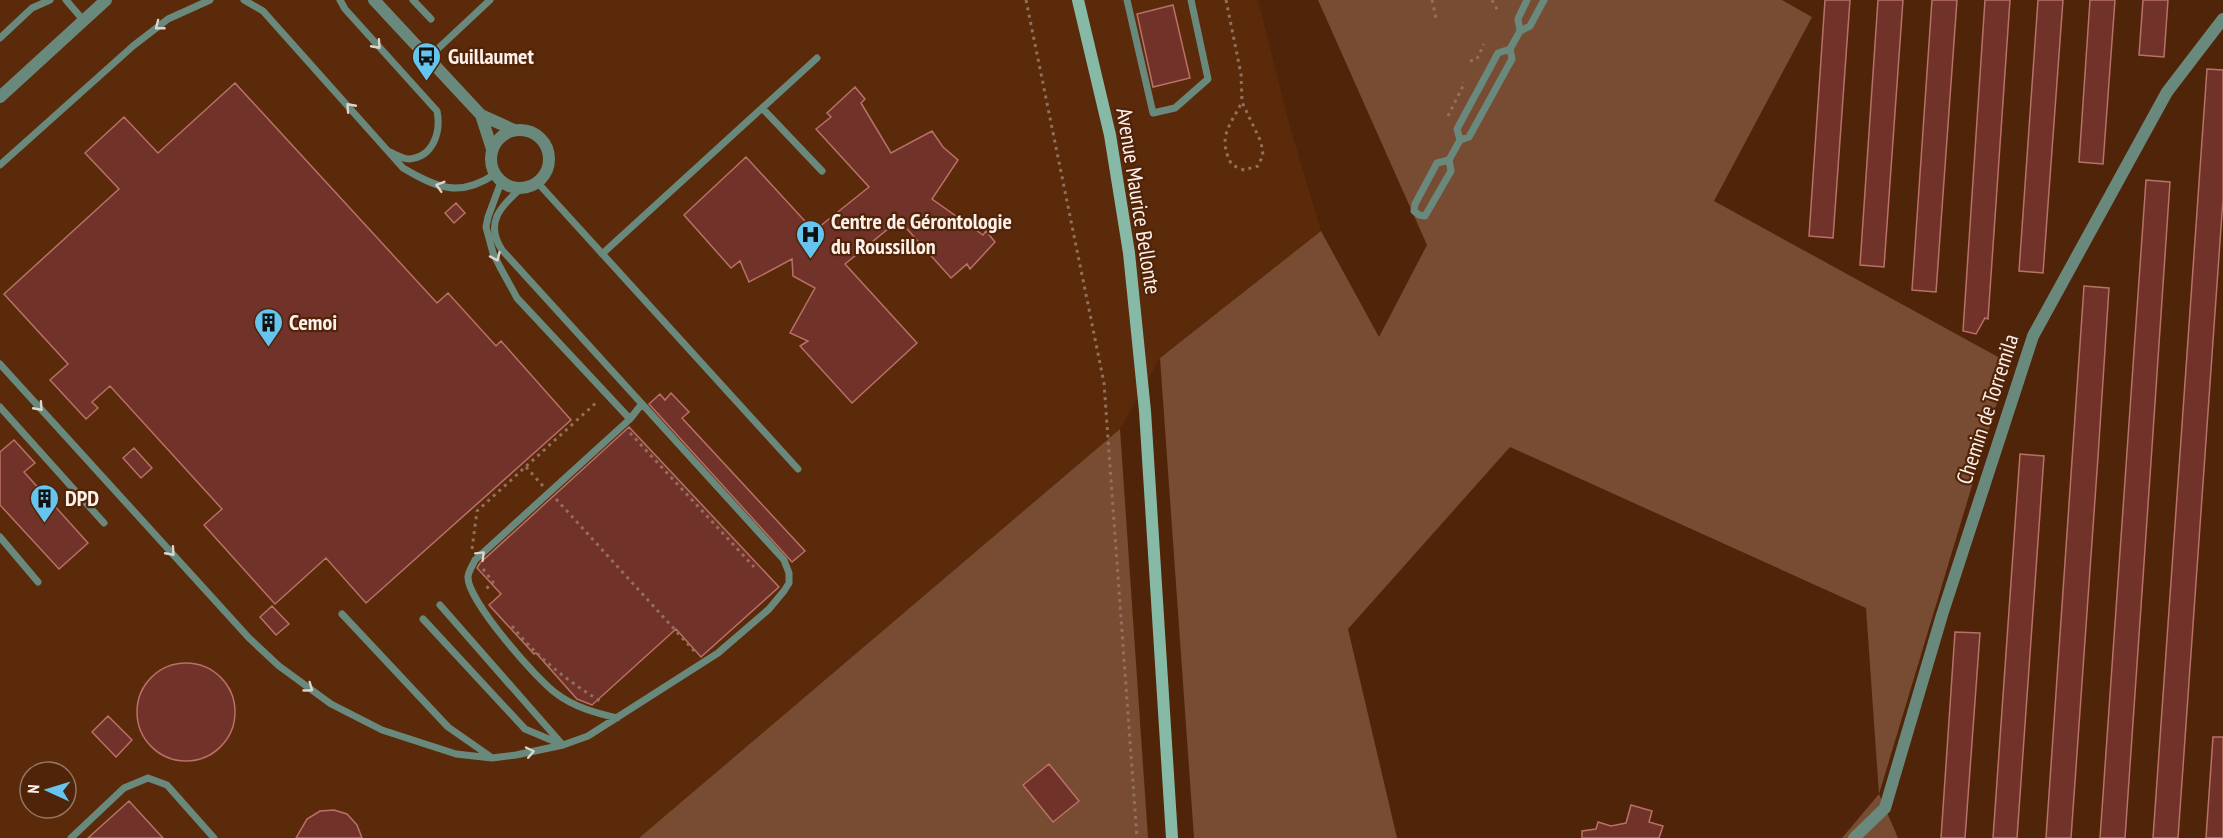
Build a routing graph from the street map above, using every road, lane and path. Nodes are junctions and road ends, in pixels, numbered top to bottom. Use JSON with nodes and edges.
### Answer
{"nodes":[{"id":1,"x":51,"y":0,"type":"edge"},
{"id":2,"x":66,"y":0,"type":"edge"},
{"id":3,"x":106,"y":0,"type":"edge"},
{"id":4,"x":210,"y":0,"type":"edge"},
{"id":5,"x":244,"y":0,"type":"edge"},
{"id":6,"x":340,"y":0,"type":"edge"},
{"id":7,"x":374,"y":0,"type":"edge"},
{"id":8,"x":413,"y":0,"type":"edge"},
{"id":9,"x":490,"y":0,"type":"edge"},
{"id":10,"x":1026,"y":0,"type":"edge"},
{"id":11,"x":1077,"y":0,"type":"edge"},
{"id":12,"x":1127,"y":0,"type":"edge"},
{"id":13,"x":1191,"y":0,"type":"edge"},
{"id":14,"x":1226,"y":0,"type":"edge"},
{"id":15,"x":1432,"y":0,"type":"edge"},
{"id":16,"x":1494,"y":0,"type":"edge"},
{"id":17,"x":1527,"y":0,"type":"edge"},
{"id":18,"x":1544,"y":0,"type":"edge"},
{"id":19,"x":1499,"y":13,"type":"dead end"},
{"id":20,"x":1436,"y":18,"type":"dead end"},
{"id":21,"x":431,"y":19,"type":"dead end"},
{"id":22,"x":2223,"y":19,"type":"edge"},
{"id":23,"x":84,"y":21,"type":"junction"},
{"id":24,"x":1520,"y":31,"type":"junction"},
{"id":25,"x":0,"y":38,"type":"edge"},
{"id":26,"x":1484,"y":44,"type":"dead end"},
{"id":27,"x":1510,"y":49,"type":"junction"},
{"id":28,"x":428,"y":58,"type":"junction"},
{"id":29,"x":817,"y":58,"type":"dead end"},
{"id":30,"x":1470,"y":61,"type":"dead end"},
{"id":31,"x":1463,"y":82,"type":"dead end"},
{"id":32,"x":0,"y":97,"type":"edge"},
{"id":33,"x":1242,"y":102,"type":"junction"},
{"id":34,"x":762,"y":108,"type":"junction"},
{"id":35,"x":481,"y":115,"type":"junction"},
{"id":36,"x":1448,"y":116,"type":"dead end"},
{"id":37,"x":514,"y":129,"type":"junction"},
{"id":38,"x":1460,"y":140,"type":"junction"},
{"id":39,"x":492,"y":149,"type":"junction"},
{"id":40,"x":388,"y":151,"type":"junction"},
{"id":41,"x":1449,"y":160,"type":"junction"},
{"id":42,"x":0,"y":165,"type":"edge"},
{"id":43,"x":822,"y":171,"type":"dead end"},
{"id":44,"x":498,"y":178,"type":"junction"},
{"id":45,"x":537,"y":182,"type":"junction"},
{"id":46,"x":520,"y":188,"type":"junction"},
{"id":47,"x":602,"y":254,"type":"junction"},
{"id":48,"x":0,"y":364,"type":"edge"},
{"id":49,"x":600,"y":399,"type":"dead end"},
{"id":50,"x":641,"y":405,"type":"junction"},
{"id":51,"x":0,"y":407,"type":"edge"},
{"id":52,"x":627,"y":422,"type":"junction"},
{"id":53,"x":526,"y":467,"type":"junction"},
{"id":54,"x":798,"y":469,"type":"dead end"},
{"id":55,"x":550,"y":493,"type":"junction"},
{"id":56,"x":104,"y":523,"type":"dead end"},
{"id":57,"x":0,"y":537,"type":"edge"},
{"id":58,"x":475,"y":560,"type":"junction"},
{"id":59,"x":754,"y":567,"type":"dead end"},
{"id":60,"x":38,"y":582,"type":"dead end"},
{"id":61,"x":489,"y":598,"type":"dead end"},
{"id":62,"x":440,"y":605,"type":"dead end"},
{"id":63,"x":342,"y":614,"type":"dead end"},
{"id":64,"x":423,"y":619,"type":"dead end"},
{"id":65,"x":507,"y":621,"type":"dead end"},
{"id":66,"x":704,"y":662,"type":"junction"},
{"id":67,"x":604,"y":703,"type":"dead end"},
{"id":68,"x":616,"y":718,"type":"junction"},
{"id":69,"x":563,"y":745,"type":"junction"},
{"id":70,"x":492,"y":758,"type":"junction"},
{"id":71,"x":71,"y":838,"type":"edge"},
{"id":72,"x":214,"y":838,"type":"edge"},
{"id":73,"x":1137,"y":838,"type":"edge"},
{"id":74,"x":1172,"y":838,"type":"edge"},
{"id":75,"x":1854,"y":838,"type":"edge"}],
"edges":[{"from":1,"to":25,"type":"lane"},
{"from":2,"to":23,"type":"lane"},
{"from":3,"to":23,"type":"street"},
{"from":4,"to":42,"type":"lane","one_way":true},
{"from":40,"to":5,"type":"lane","one_way":true},
{"from":6,"to":40,"type":"lane","one_way":true},
{"from":7,"to":28,"type":"street"},
{"from":8,"to":21,"type":"lane"},
{"from":9,"to":28,"type":"lane"},
{"from":10,"to":73,"type":"path"},
{"from":11,"to":74,"type":"main road","name":"Avenue Maurice Bellonte"},
{"from":12,"to":13,"type":"lane"},
{"from":14,"to":33,"type":"path"},
{"from":15,"to":20,"type":"path"},
{"from":16,"to":19,"type":"path"},
{"from":17,"to":24,"type":"lane"},
{"from":18,"to":24,"type":"lane"},
{"from":22,"to":75,"type":"street","name":"Chemin de Torremila"},
{"from":23,"to":32,"type":"street"},
{"from":24,"to":27,"type":"lane"},
{"from":26,"to":30,"type":"path"},
{"from":27,"to":38,"type":"lane"},
{"from":27,"to":38,"type":"lane"},
{"from":28,"to":35,"type":"street"},
{"from":29,"to":34,"type":"lane"},
{"from":31,"to":36,"type":"path"},
{"from":33,"to":33,"type":"path"},
{"from":34,"to":43,"type":"lane"},
{"from":34,"to":47,"type":"lane"},
{"from":35,"to":37,"type":"street"},
{"from":35,"to":39,"type":"street"},
{"from":37,"to":39,"type":"street"},
{"from":37,"to":45,"type":"street"},
{"from":38,"to":41,"type":"lane"},
{"from":39,"to":44,"type":"street"},
{"from":44,"to":40,"type":"lane","one_way":true},
{"from":41,"to":41,"type":"lane"},
{"from":44,"to":46,"type":"street"},
{"from":44,"to":52,"type":"lane","one_way":true},
{"from":45,"to":46,"type":"street"},
{"from":45,"to":47,"type":"lane"},
{"from":46,"to":50,"type":"lane"},
{"from":47,"to":54,"type":"lane"},
{"from":48,"to":70,"type":"lane","one_way":true},
{"from":49,"to":53,"type":"path"},
{"from":50,"to":52,"type":"lane"},
{"from":50,"to":66,"type":"lane"},
{"from":51,"to":56,"type":"lane"},
{"from":52,"to":55,"type":"lane"},
{"from":52,"to":59,"type":"path"},
{"from":53,"to":55,"type":"path"},
{"from":53,"to":58,"type":"path"},
{"from":58,"to":55,"type":"lane","one_way":true},
{"from":55,"to":66,"type":"path"},
{"from":57,"to":60,"type":"lane"},
{"from":58,"to":61,"type":"path"},
{"from":58,"to":68,"type":"lane"},
{"from":62,"to":69,"type":"lane"},
{"from":63,"to":70,"type":"lane"},
{"from":64,"to":69,"type":"lane"},
{"from":65,"to":67,"type":"path"},
{"from":66,"to":68,"type":"lane"},
{"from":68,"to":69,"type":"lane"},
{"from":70,"to":69,"type":"lane","one_way":true},
{"from":71,"to":72,"type":"lane"}]}
